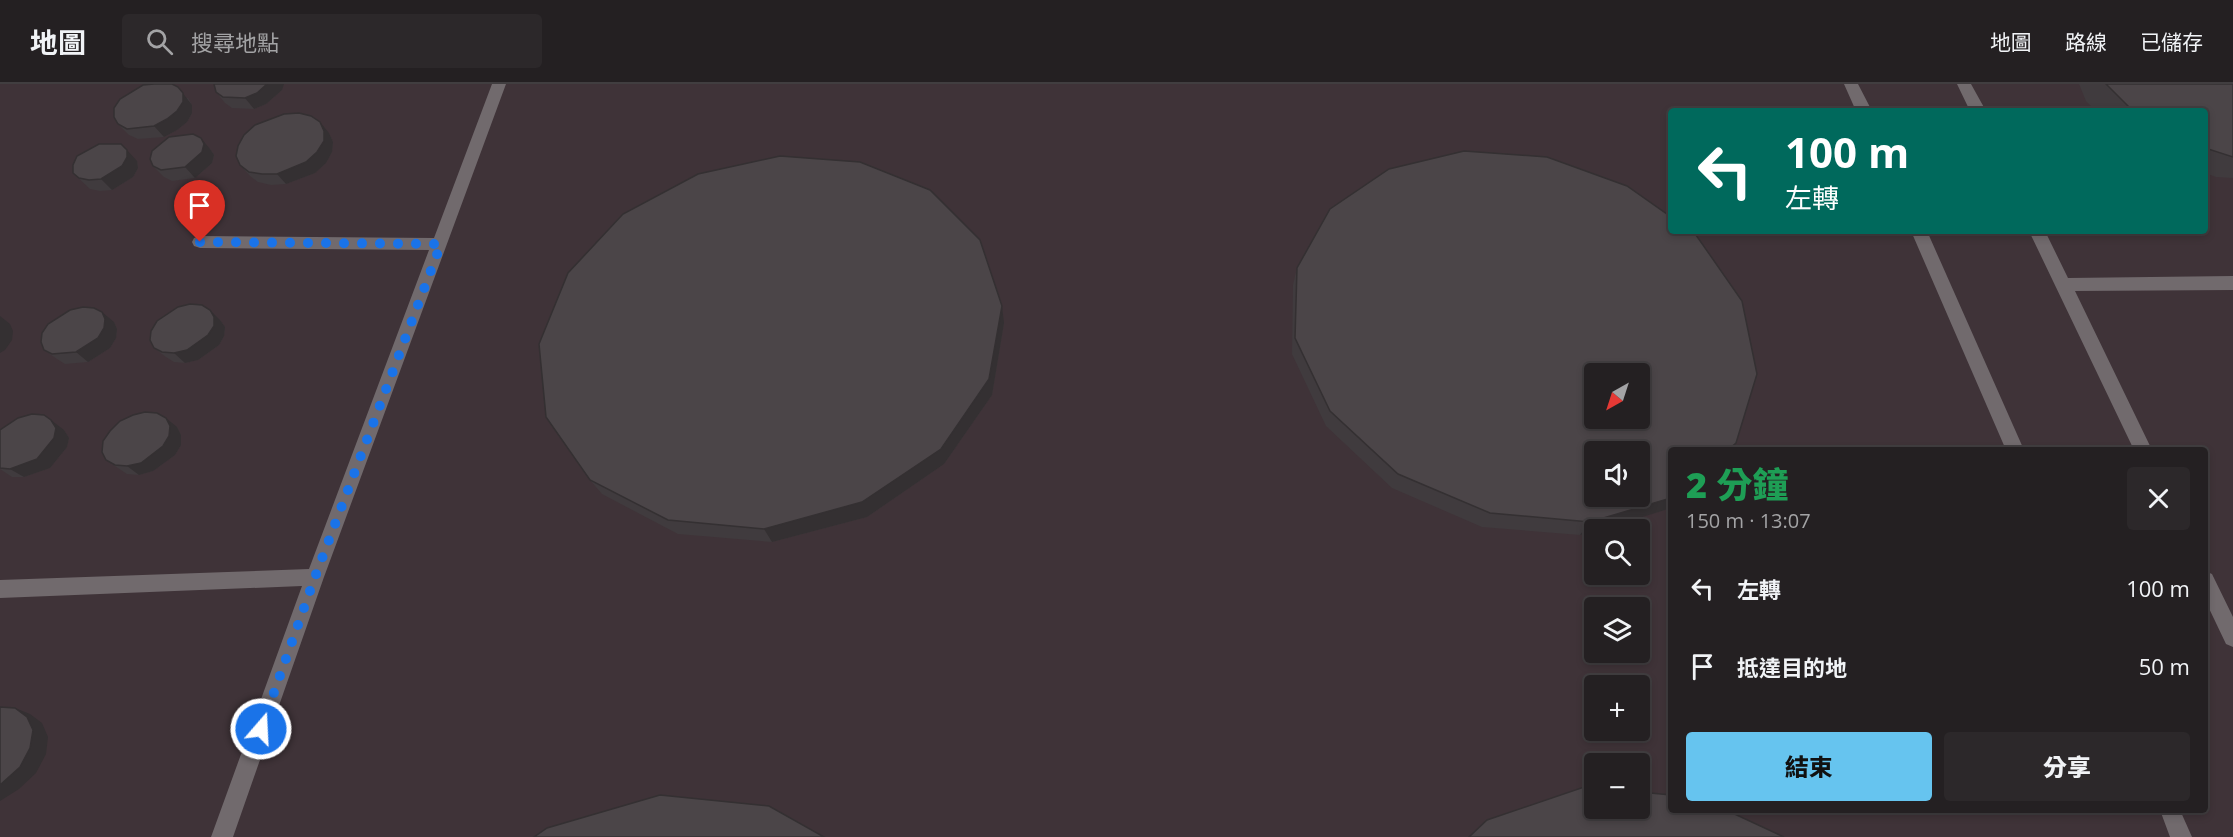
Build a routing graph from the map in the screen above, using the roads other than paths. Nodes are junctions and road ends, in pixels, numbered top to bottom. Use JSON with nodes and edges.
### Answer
{"nodes":[{"id":1,"x":499,"y":84,"type":"edge"},
{"id":2,"x":1851,"y":84,"type":"edge"},
{"id":3,"x":1964,"y":84,"type":"edge"},
{"id":4,"x":1863,"y":108,"type":"edge"},
{"id":5,"x":1976,"y":108,"type":"edge"},
{"id":6,"x":1920,"y":234,"type":"edge"},
{"id":7,"x":2038,"y":234,"type":"edge"},
{"id":8,"x":200,"y":242,"type":"dead end"},
{"id":9,"x":441,"y":244,"type":"junction"},
{"id":10,"x":2233,"y":283,"type":"edge"},
{"id":11,"x":2064,"y":285,"type":"junction"},
{"id":12,"x":2014,"y":447,"type":"edge"},
{"id":13,"x":2142,"y":447,"type":"edge"},
{"id":14,"x":315,"y":577,"type":"junction"},
{"id":15,"x":2208,"y":586,"type":"edge"},
{"id":16,"x":0,"y":589,"type":"edge"},
{"id":17,"x":2233,"y":638,"type":"edge"},
{"id":18,"x":2171,"y":813,"type":"edge"},
{"id":19,"x":222,"y":837,"type":"edge"},
{"id":20,"x":2181,"y":837,"type":"edge"}],
"edges":[{"from":1,"to":9,"type":"street"},
{"from":2,"to":4,"type":"street"},
{"from":3,"to":5,"type":"street"},
{"from":6,"to":12,"type":"street"},
{"from":7,"to":11,"type":"street"},
{"from":8,"to":9,"type":"street"},
{"from":9,"to":14,"type":"street"},
{"from":10,"to":11,"type":"street"},
{"from":11,"to":13,"type":"street"},
{"from":14,"to":16,"type":"street"},
{"from":14,"to":19,"type":"street"},
{"from":15,"to":17,"type":"street"},
{"from":18,"to":20,"type":"street"}]}
